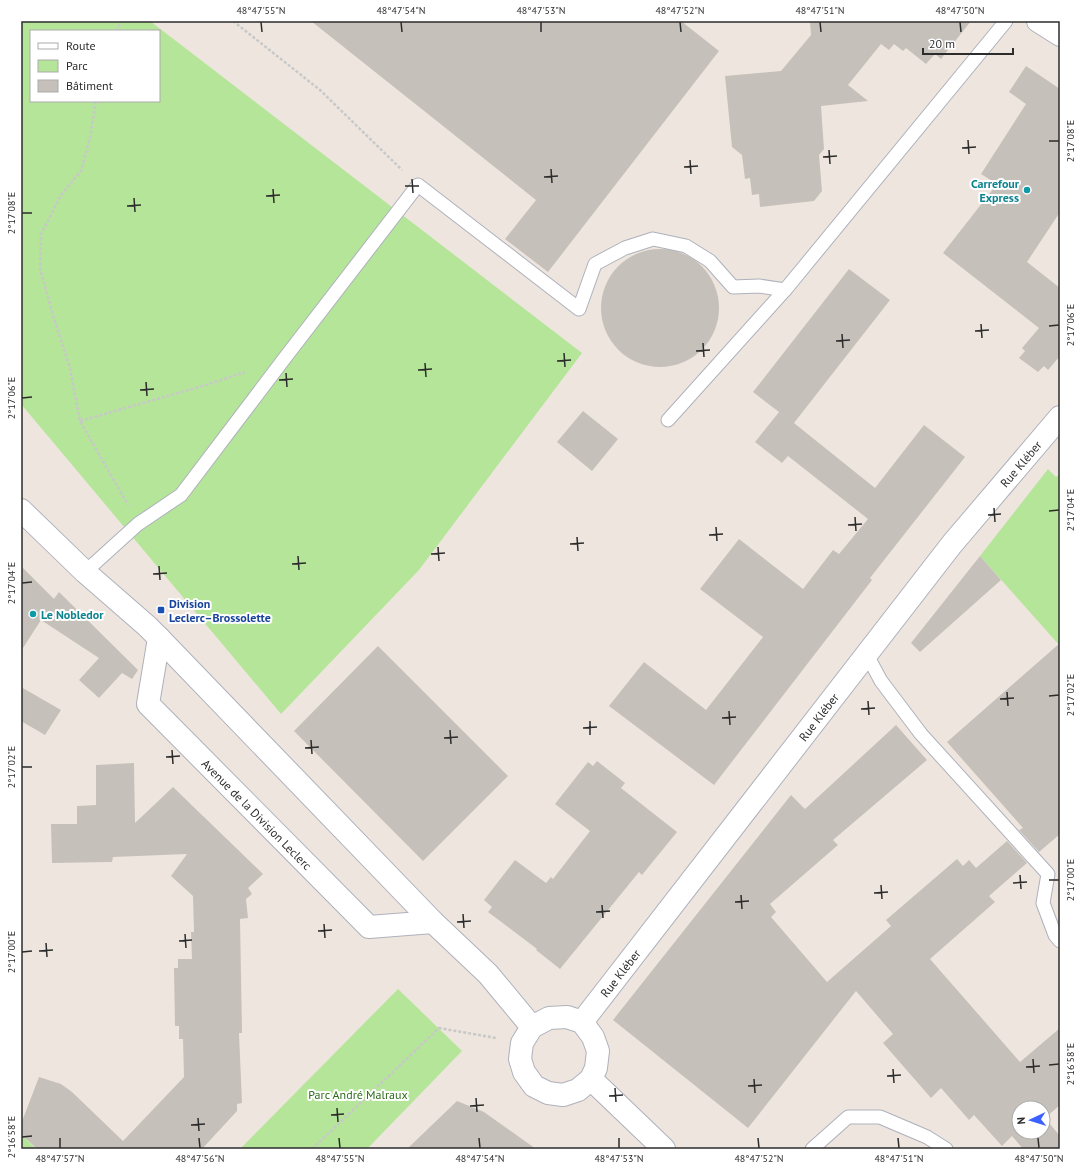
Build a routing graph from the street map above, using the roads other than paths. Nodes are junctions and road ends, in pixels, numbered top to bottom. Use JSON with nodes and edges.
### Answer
{"nodes":[{"id":1,"x":1006,"y":21,"type":"edge"},
{"id":2,"x":1038,"y":21,"type":"edge"},
{"id":3,"x":1060,"y":35,"type":"edge"},
{"id":4,"x":785,"y":290,"type":"junction"},
{"id":5,"x":1060,"y":416,"type":"edge"},
{"id":6,"x":668,"y":420,"type":"dead end"},
{"id":7,"x":22,"y":511,"type":"edge"},
{"id":8,"x":85,"y":572,"type":"junction"},
{"id":9,"x":159,"y":638,"type":"junction"},
{"id":10,"x":866,"y":655,"type":"junction"},
{"id":11,"x":433,"y":922,"type":"junction"},
{"id":12,"x":1060,"y":941,"type":"edge"},
{"id":13,"x":582,"y":1022,"type":"junction"},
{"id":14,"x":527,"y":1035,"type":"junction"},
{"id":15,"x":591,"y":1079,"type":"junction"},
{"id":16,"x":664,"y":1149,"type":"edge"},
{"id":17,"x":812,"y":1149,"type":"edge"},
{"id":18,"x":946,"y":1149,"type":"edge"}],
"edges":[{"from":1,"to":4,"type":"lane"},
{"from":2,"to":3,"type":"street"},
{"from":4,"to":6,"type":"lane"},
{"from":4,"to":8,"type":"lane"},
{"from":5,"to":10,"type":"street","name":"Rue Kléber"},
{"from":7,"to":8,"type":"street"},
{"from":8,"to":9,"type":"street"},
{"from":9,"to":11,"type":"street"},
{"from":9,"to":11,"type":"street","name":"Avenue de la Division Leclerc"},
{"from":10,"to":12,"type":"lane"},
{"from":10,"to":13,"type":"street","name":"Rue Kléber"},
{"from":11,"to":14,"type":"street"},
{"from":13,"to":14,"type":"street"},
{"from":13,"to":15,"type":"street"},
{"from":14,"to":15,"type":"street"},
{"from":15,"to":16,"type":"street"},
{"from":17,"to":18,"type":"lane"}]}
